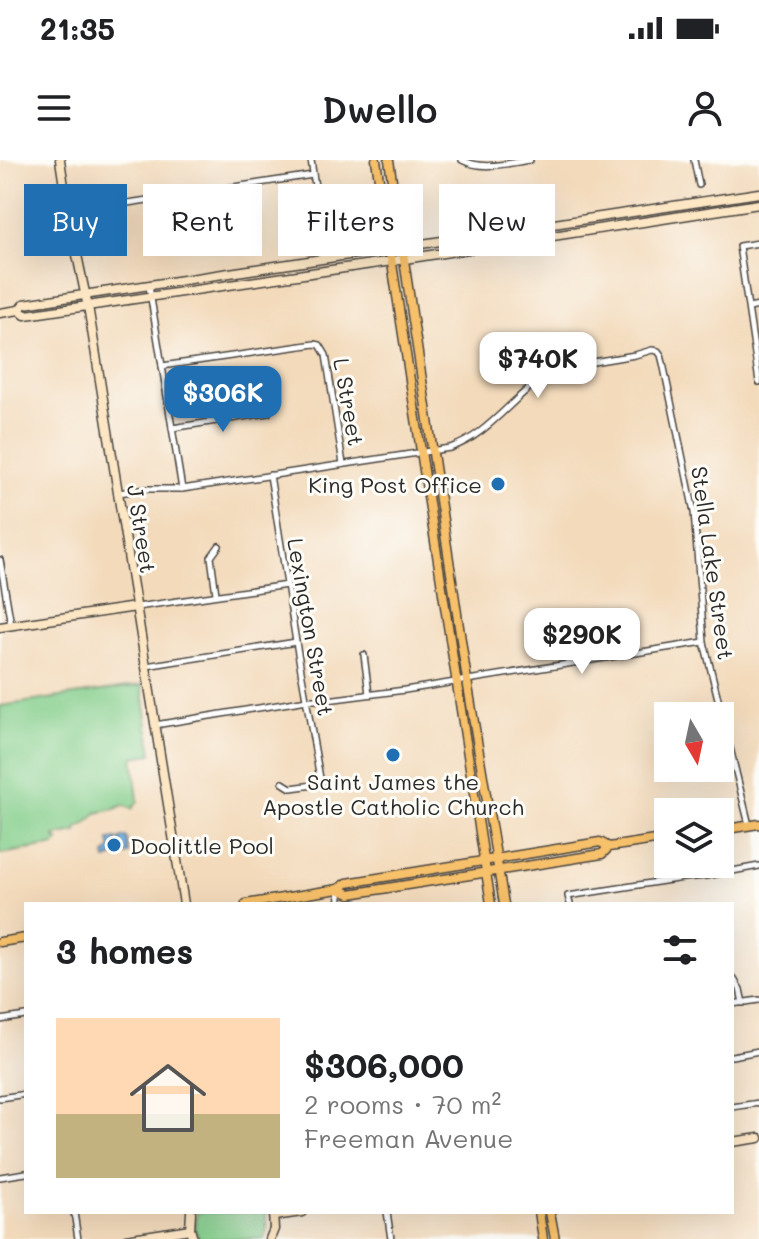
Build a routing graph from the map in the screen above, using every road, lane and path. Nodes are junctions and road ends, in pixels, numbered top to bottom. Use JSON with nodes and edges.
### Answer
{"nodes":[{"id":1,"x":60,"y":160,"type":"edge"},
{"id":2,"x":311,"y":160,"type":"edge"},
{"id":3,"x":376,"y":160,"type":"edge"},
{"id":4,"x":389,"y":160,"type":"edge"},
{"id":5,"x":462,"y":160,"type":"edge"},
{"id":6,"x":530,"y":160,"type":"edge"},
{"id":7,"x":694,"y":160,"type":"edge"},
{"id":8,"x":313,"y":175,"type":"junction"},
{"id":9,"x":64,"y":184,"type":"edge"},
{"id":10,"x":381,"y":184,"type":"edge"},
{"id":11,"x":391,"y":184,"type":"edge"},
{"id":12,"x":699,"y":185,"type":"dead end"},
{"id":13,"x":759,"y":193,"type":"edge"},
{"id":14,"x":127,"y":203,"type":"edge"},
{"id":15,"x":759,"y":204,"type":"edge"},
{"id":16,"x":657,"y":209,"type":"junction"},
{"id":17,"x":659,"y":220,"type":"junction"},
{"id":18,"x":759,"y":243,"type":"edge"},
{"id":19,"x":423,"y":245,"type":"edge"},
{"id":20,"x":78,"y":256,"type":"edge"},
{"id":21,"x":351,"y":256,"type":"edge"},
{"id":22,"x":397,"y":256,"type":"edge"},
{"id":23,"x":326,"y":260,"type":"junction"},
{"id":24,"x":398,"y":260,"type":"junction"},
{"id":25,"x":233,"y":273,"type":"junction"},
{"id":26,"x":294,"y":275,"type":"junction"},
{"id":27,"x":235,"y":284,"type":"junction"},
{"id":28,"x":150,"y":291,"type":"junction"},
{"id":29,"x":87,"y":300,"type":"junction"},
{"id":30,"x":759,"y":306,"type":"edge"},
{"id":31,"x":749,"y":308,"type":"junction"},
{"id":32,"x":0,"y":313,"type":"edge"},
{"id":33,"x":162,"y":366,"type":"junction"},
{"id":34,"x":758,"y":367,"type":"edge"},
{"id":35,"x":759,"y":382,"type":"edge"},
{"id":36,"x":268,"y":413,"type":"dead end"},
{"id":37,"x":172,"y":428,"type":"junction"},
{"id":38,"x":433,"y":451,"type":"junction"},
{"id":39,"x":422,"y":453,"type":"junction"},
{"id":40,"x":343,"y":464,"type":"junction"},
{"id":41,"x":270,"y":475,"type":"junction"},
{"id":42,"x":182,"y":489,"type":"junction"},
{"id":43,"x":118,"y":493,"type":"junction"},
{"id":44,"x":219,"y":546,"type":"dead end"},
{"id":45,"x":0,"y":560,"type":"edge"},
{"id":46,"x":1,"y":572,"type":"edge"},
{"id":47,"x":287,"y":585,"type":"junction"},
{"id":48,"x":216,"y":594,"type":"junction"},
{"id":49,"x":136,"y":607,"type":"junction"},
{"id":50,"x":11,"y":625,"type":"junction"},
{"id":51,"x":0,"y":627,"type":"edge"},
{"id":52,"x":296,"y":642,"type":"junction"},
{"id":53,"x":704,"y":642,"type":"junction"},
{"id":54,"x":364,"y":655,"type":"dead end"},
{"id":55,"x":145,"y":667,"type":"junction"},
{"id":56,"x":467,"y":680,"type":"junction"},
{"id":57,"x":456,"y":682,"type":"junction"},
{"id":58,"x":369,"y":694,"type":"junction"},
{"id":59,"x":307,"y":700,"type":"junction"},
{"id":60,"x":154,"y":725,"type":"junction"},
{"id":61,"x":463,"y":725,"type":"junction"},
{"id":62,"x":480,"y":756,"type":"junction"},
{"id":63,"x":283,"y":783,"type":"dead end"},
{"id":64,"x":759,"y":824,"type":"edge"},
{"id":65,"x":749,"y":825,"type":"junction"},
{"id":66,"x":734,"y":828,"type":"edge"},
{"id":67,"x":654,"y":840,"type":"edge"},
{"id":68,"x":609,"y":847,"type":"junction"},
{"id":69,"x":497,"y":859,"type":"junction"},
{"id":70,"x":484,"y":861,"type":"junction"},
{"id":71,"x":759,"y":866,"type":"edge"},
{"id":72,"x":499,"y":871,"type":"junction"},
{"id":73,"x":734,"y":871,"type":"edge"},
{"id":74,"x":486,"y":873,"type":"junction"},
{"id":75,"x":402,"y":874,"type":"junction"},
{"id":76,"x":683,"y":878,"type":"edge"},
{"id":77,"x":338,"y":889,"type":"junction"},
{"id":78,"x":381,"y":889,"type":"junction"},
{"id":79,"x":184,"y":902,"type":"edge"},
{"id":80,"x":258,"y":902,"type":"edge"},
{"id":81,"x":341,"y":902,"type":"edge"},
{"id":82,"x":491,"y":902,"type":"edge"},
{"id":83,"x":504,"y":902,"type":"edge"},
{"id":84,"x":570,"y":902,"type":"edge"},
{"id":85,"x":24,"y":938,"type":"edge"},
{"id":86,"x":0,"y":942,"type":"edge"},
{"id":87,"x":734,"y":979,"type":"edge"},
{"id":88,"x":759,"y":1000,"type":"edge"},
{"id":89,"x":743,"y":1003,"type":"junction"},
{"id":90,"x":734,"y":1004,"type":"edge"},
{"id":91,"x":24,"y":1016,"type":"edge"},
{"id":92,"x":0,"y":1020,"type":"edge"},
{"id":93,"x":759,"y":1051,"type":"edge"},
{"id":94,"x":734,"y":1056,"type":"edge"},
{"id":95,"x":24,"y":1094,"type":"edge"},
{"id":96,"x":0,"y":1098,"type":"edge"},
{"id":97,"x":759,"y":1103,"type":"edge"},
{"id":98,"x":734,"y":1107,"type":"edge"},
{"id":99,"x":759,"y":1138,"type":"edge"},
{"id":100,"x":734,"y":1142,"type":"edge"},
{"id":101,"x":24,"y":1173,"type":"edge"},
{"id":102,"x":0,"y":1177,"type":"edge"},
{"id":103,"x":74,"y":1214,"type":"edge"},
{"id":104,"x":191,"y":1214,"type":"edge"},
{"id":105,"x":273,"y":1214,"type":"edge"},
{"id":106,"x":387,"y":1214,"type":"edge"},
{"id":107,"x":539,"y":1214,"type":"edge"},
{"id":108,"x":550,"y":1214,"type":"edge"},
{"id":109,"x":190,"y":1229,"type":"junction"},
{"id":110,"x":78,"y":1239,"type":"edge"},
{"id":111,"x":126,"y":1239,"type":"edge"},
{"id":112,"x":193,"y":1239,"type":"edge"},
{"id":113,"x":270,"y":1239,"type":"edge"},
{"id":114,"x":391,"y":1239,"type":"edge"},
{"id":115,"x":543,"y":1239,"type":"edge"},
{"id":116,"x":555,"y":1239,"type":"edge"}],
"edges":[{"from":1,"to":9,"type":"main road","name":"J Street"},
{"from":2,"to":8,"type":"street"},
{"from":3,"to":10,"type":"main road"},
{"from":4,"to":11,"type":"main road"},
{"from":5,"to":6,"type":"street"},
{"from":7,"to":12,"type":"street"},
{"from":8,"to":14,"type":"street"},
{"from":8,"to":23,"type":"street"},
{"from":13,"to":16,"type":"main road"},
{"from":15,"to":17,"type":"main road"},
{"from":16,"to":17,"type":"main road"},
{"from":16,"to":19,"type":"main road"},
{"from":17,"to":24,"type":"main road"},
{"from":18,"to":31,"type":"street"},
{"from":20,"to":29,"type":"main road","name":"J Street"},
{"from":21,"to":23,"type":"main road"},
{"from":22,"to":24,"type":"main road"},
{"from":23,"to":25,"type":"main road"},
{"from":23,"to":26,"type":"main road"},
{"from":24,"to":26,"type":"main road"},
{"from":24,"to":38,"type":"main road"},
{"from":24,"to":39,"type":"main road"},
{"from":25,"to":27,"type":"main road"},
{"from":25,"to":28,"type":"main road"},
{"from":26,"to":27,"type":"main road"},
{"from":27,"to":28,"type":"main road"},
{"from":28,"to":29,"type":"main road"},
{"from":28,"to":33,"type":"street"},
{"from":29,"to":32,"type":"main road"},
{"from":29,"to":43,"type":"main road","name":"J Street"},
{"from":30,"to":31,"type":"street"},
{"from":31,"to":34,"type":"street"},
{"from":33,"to":37,"type":"street"},
{"from":33,"to":40,"type":"street","name":"L Street"},
{"from":34,"to":35,"type":"street"},
{"from":36,"to":37,"type":"street"},
{"from":37,"to":42,"type":"street"},
{"from":38,"to":39,"type":"street"},
{"from":38,"to":53,"type":"street","name":"Stella Lake Street"},
{"from":38,"to":56,"type":"main road"},
{"from":39,"to":40,"type":"street"},
{"from":39,"to":57,"type":"main road"},
{"from":40,"to":41,"type":"street"},
{"from":41,"to":42,"type":"street"},
{"from":41,"to":47,"type":"street","name":"Lexington Street"},
{"from":42,"to":43,"type":"street"},
{"from":43,"to":49,"type":"main road","name":"J Street"},
{"from":44,"to":48,"type":"street"},
{"from":45,"to":46,"type":"street"},
{"from":46,"to":50,"type":"street"},
{"from":47,"to":48,"type":"street"},
{"from":47,"to":52,"type":"street","name":"Lexington Street"},
{"from":48,"to":49,"type":"street"},
{"from":49,"to":50,"type":"main road"},
{"from":49,"to":55,"type":"main road","name":"J Street"},
{"from":50,"to":51,"type":"main road"},
{"from":52,"to":55,"type":"street"},
{"from":52,"to":59,"type":"street","name":"Lexington Street"},
{"from":53,"to":56,"type":"street"},
{"from":53,"to":65,"type":"street","name":"Stella Lake Street"},
{"from":54,"to":58,"type":"street"},
{"from":55,"to":60,"type":"main road","name":"J Street"},
{"from":56,"to":57,"type":"street"},
{"from":56,"to":62,"type":"main road"},
{"from":57,"to":58,"type":"street"},
{"from":57,"to":61,"type":"main road"},
{"from":58,"to":59,"type":"street"},
{"from":59,"to":60,"type":"street"},
{"from":59,"to":63,"type":"street","name":"Lexington Street"},
{"from":60,"to":79,"type":"main road","name":"J Street"},
{"from":61,"to":62,"type":"main road"},
{"from":61,"to":70,"type":"main road"},
{"from":62,"to":69,"type":"main road"},
{"from":64,"to":65,"type":"main road"},
{"from":65,"to":66,"type":"main road"},
{"from":67,"to":68,"type":"main road"},
{"from":68,"to":69,"type":"main road"},
{"from":68,"to":72,"type":"main road"},
{"from":69,"to":70,"type":"main road"},
{"from":69,"to":72,"type":"main road"},
{"from":70,"to":74,"type":"main road"},
{"from":70,"to":75,"type":"main road"},
{"from":71,"to":73,"type":"street"},
{"from":72,"to":74,"type":"main road"},
{"from":72,"to":83,"type":"main road"},
{"from":74,"to":78,"type":"main road"},
{"from":74,"to":82,"type":"main road"},
{"from":75,"to":77,"type":"main road"},
{"from":75,"to":78,"type":"main road"},
{"from":76,"to":84,"type":"street"},
{"from":77,"to":78,"type":"main road"},
{"from":77,"to":80,"type":"main road"},
{"from":77,"to":81,"type":"street"},
{"from":85,"to":86,"type":"main road"},
{"from":87,"to":89,"type":"street"},
{"from":88,"to":89,"type":"street"},
{"from":89,"to":90,"type":"street"},
{"from":91,"to":92,"type":"street"},
{"from":93,"to":94,"type":"street"},
{"from":95,"to":96,"type":"street"},
{"from":97,"to":98,"type":"street"},
{"from":99,"to":100,"type":"main road"},
{"from":101,"to":102,"type":"street"},
{"from":103,"to":110,"type":"street"},
{"from":104,"to":109,"type":"main road"},
{"from":105,"to":113,"type":"main road"},
{"from":106,"to":114,"type":"street"},
{"from":107,"to":115,"type":"main road"},
{"from":108,"to":116,"type":"main road"},
{"from":109,"to":111,"type":"main road"},
{"from":109,"to":112,"type":"main road"}]}
